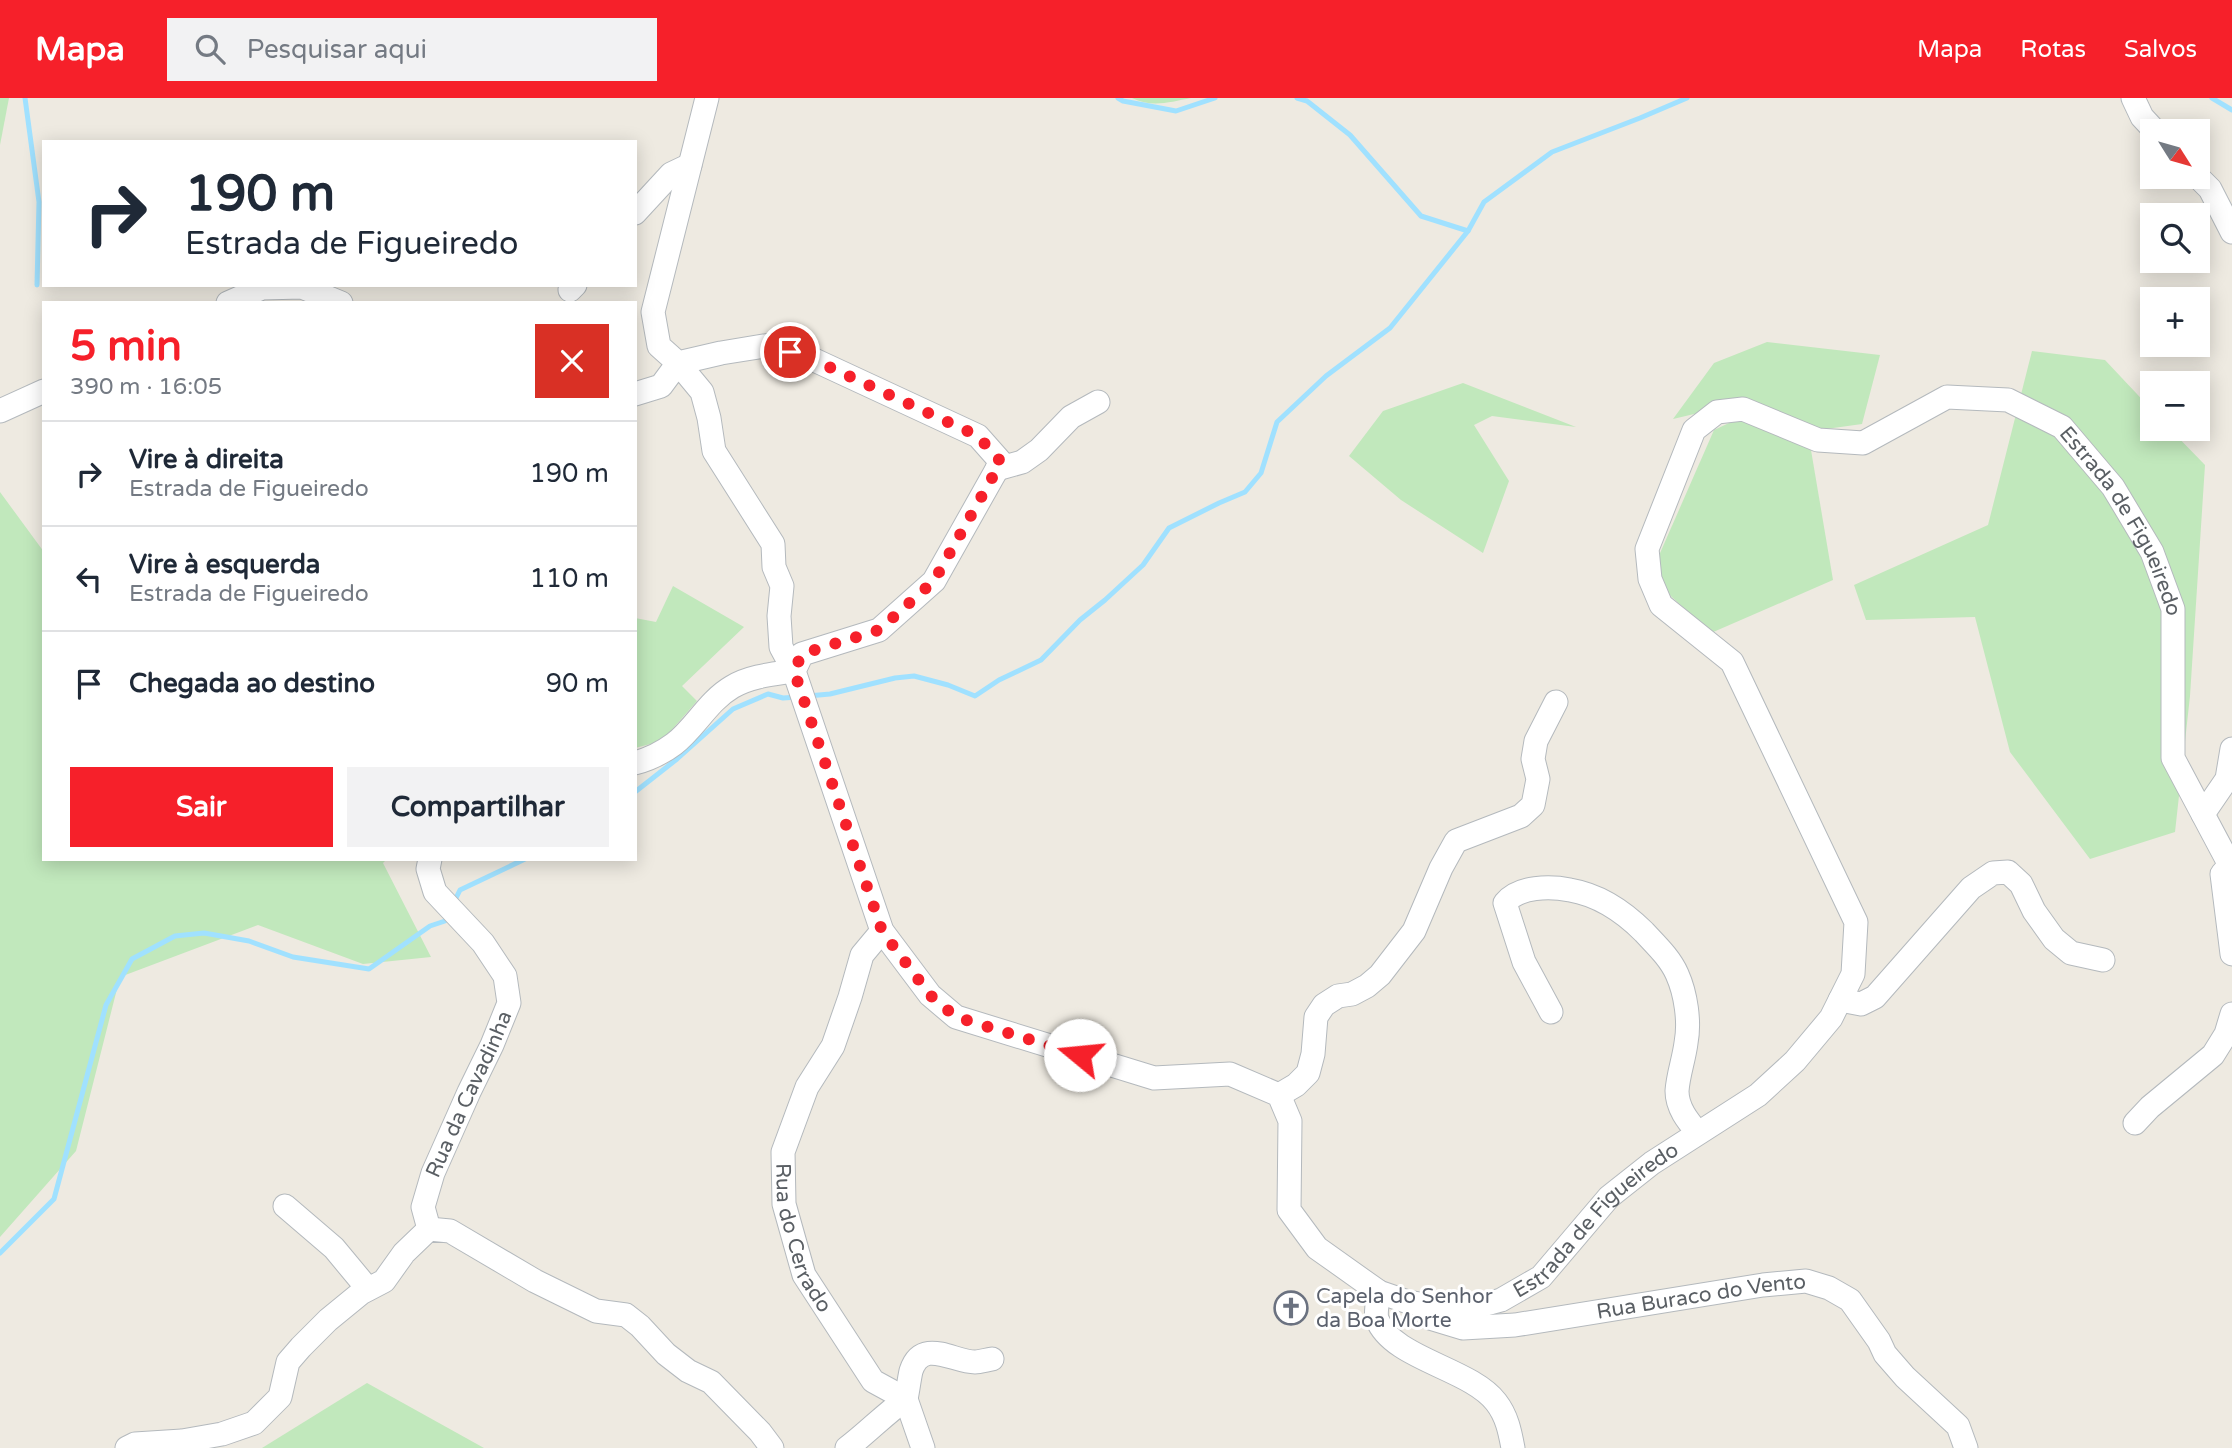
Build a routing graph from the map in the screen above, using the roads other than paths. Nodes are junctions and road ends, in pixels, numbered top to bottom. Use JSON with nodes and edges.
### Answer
{"nodes":[{"id":1,"x":708,"y":98,"type":"edge"},
{"id":2,"x":2133,"y":98,"type":"edge"},
{"id":3,"x":2144,"y":119,"type":"edge"},
{"id":4,"x":690,"y":165,"type":"junction"},
{"id":5,"x":2209,"y":189,"type":"edge"},
{"id":6,"x":637,"y":211,"type":"edge"},
{"id":7,"x":2232,"y":232,"type":"edge"},
{"id":8,"x":302,"y":287,"type":"edge"},
{"id":9,"x":302,"y":287,"type":"edge"},
{"id":10,"x":233,"y":301,"type":"edge"},
{"id":11,"x":336,"y":301,"type":"edge"},
{"id":12,"x":678,"y":363,"type":"junction"},
{"id":13,"x":42,"y":392,"type":"edge"},
{"id":14,"x":637,"y":393,"type":"edge"},
{"id":15,"x":1098,"y":402,"type":"dead end"},
{"id":16,"x":0,"y":411,"type":"edge"},
{"id":17,"x":997,"y":469,"type":"junction"},
{"id":18,"x":797,"y":678,"type":"junction"},
{"id":19,"x":1556,"y":702,"type":"dead end"},
{"id":20,"x":2232,"y":749,"type":"edge"},
{"id":21,"x":637,"y":762,"type":"edge"},
{"id":22,"x":2203,"y":814,"type":"junction"},
{"id":23,"x":430,"y":861,"type":"edge"},
{"id":24,"x":2231,"y":867,"type":"edge"},
{"id":25,"x":882,"y":931,"type":"junction"},
{"id":26,"x":2232,"y":954,"type":"edge"},
{"id":27,"x":2103,"y":960,"type":"dead end"},
{"id":28,"x":1840,"y":1000,"type":"junction"},
{"id":29,"x":1551,"y":1012,"type":"dead end"},
{"id":30,"x":2232,"y":1014,"type":"edge"},
{"id":31,"x":1279,"y":1095,"type":"junction"},
{"id":32,"x":2135,"y":1123,"type":"dead end"},
{"id":33,"x":1698,"y":1133,"type":"junction"},
{"id":34,"x":285,"y":1206,"type":"dead end"},
{"id":35,"x":429,"y":1229,"type":"junction"},
{"id":36,"x":368,"y":1289,"type":"junction"},
{"id":37,"x":1379,"y":1292,"type":"junction"},
{"id":38,"x":1408,"y":1302,"type":"junction"},
{"id":39,"x":992,"y":1359,"type":"dead end"},
{"id":40,"x":906,"y":1399,"type":"junction"},
{"id":41,"x":127,"y":1448,"type":"edge"},
{"id":42,"x":772,"y":1448,"type":"edge"},
{"id":43,"x":847,"y":1448,"type":"edge"},
{"id":44,"x":923,"y":1448,"type":"edge"},
{"id":45,"x":1514,"y":1448,"type":"edge"},
{"id":46,"x":1966,"y":1448,"type":"edge"}],
"edges":[{"from":1,"to":4,"type":"street"},
{"from":2,"to":3,"type":"street"},
{"from":4,"to":6,"type":"street"},
{"from":4,"to":12,"type":"street"},
{"from":5,"to":7,"type":"street"},
{"from":8,"to":11,"type":"street"},
{"from":9,"to":10,"type":"street"},
{"from":12,"to":14,"type":"street"},
{"from":12,"to":17,"type":"street"},
{"from":12,"to":18,"type":"street"},
{"from":13,"to":16,"type":"street"},
{"from":15,"to":17,"type":"street"},
{"from":17,"to":18,"type":"street"},
{"from":18,"to":21,"type":"street"},
{"from":18,"to":25,"type":"street"},
{"from":19,"to":31,"type":"street"},
{"from":20,"to":22,"type":"street"},
{"from":22,"to":24,"type":"street","name":"Estrada de Figueiredo"},
{"from":22,"to":28,"type":"street","name":"Estrada de Figueiredo"},
{"from":23,"to":35,"type":"street","name":"Rua da Cavadinha"},
{"from":24,"to":26,"type":"street"},
{"from":25,"to":31,"type":"street"},
{"from":25,"to":40,"type":"street","name":"Rua do Cerrado"},
{"from":27,"to":28,"type":"street"},
{"from":28,"to":33,"type":"street","name":"Estrada de Figueiredo"},
{"from":29,"to":33,"type":"street"},
{"from":30,"to":32,"type":"street"},
{"from":31,"to":37,"type":"street","name":"Estrada de Figueiredo"},
{"from":33,"to":38,"type":"street","name":"Estrada de Figueiredo"},
{"from":34,"to":36,"type":"street"},
{"from":35,"to":36,"type":"street"},
{"from":35,"to":42,"type":"street"},
{"from":36,"to":41,"type":"street"},
{"from":37,"to":38,"type":"street","name":"Estrada de Figueiredo"},
{"from":37,"to":45,"type":"street"},
{"from":38,"to":46,"type":"street","name":"Rua Buraco do Vento"},
{"from":39,"to":40,"type":"street"},
{"from":40,"to":43,"type":"street"},
{"from":40,"to":44,"type":"street"}]}
